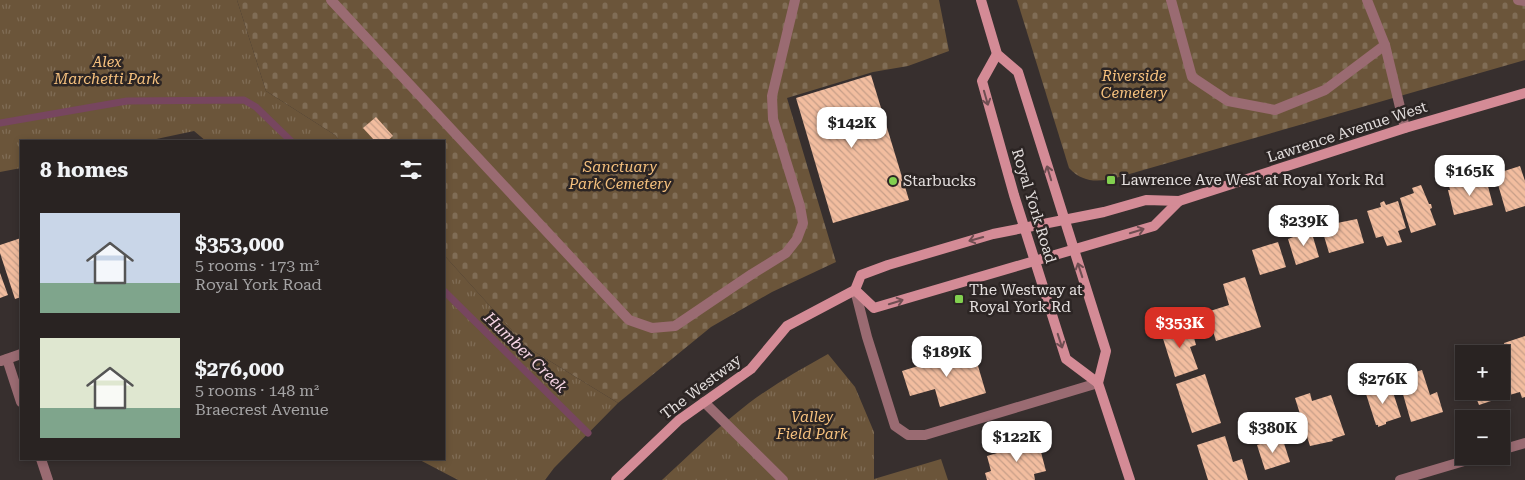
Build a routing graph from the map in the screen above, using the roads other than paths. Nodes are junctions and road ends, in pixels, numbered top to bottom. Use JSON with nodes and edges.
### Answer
{"nodes":[{"id":1,"x":331,"y":0,"type":"edge"},
{"id":2,"x":795,"y":0,"type":"edge"},
{"id":3,"x":981,"y":0,"type":"edge"},
{"id":4,"x":1171,"y":0,"type":"edge"},
{"id":5,"x":1367,"y":0,"type":"edge"},
{"id":6,"x":1518,"y":0,"type":"edge"},
{"id":7,"x":1525,"y":1,"type":"edge"},
{"id":8,"x":1385,"y":45,"type":"junction"},
{"id":9,"x":997,"y":54,"type":"junction"},
{"id":10,"x":1525,"y":93,"type":"edge"},
{"id":11,"x":1405,"y":128,"type":"junction"},
{"id":12,"x":1179,"y":201,"type":"junction"},
{"id":13,"x":1064,"y":220,"type":"junction"},
{"id":14,"x":1024,"y":228,"type":"junction"},
{"id":15,"x":1074,"y":250,"type":"junction"},
{"id":16,"x":1034,"y":261,"type":"junction"},
{"id":17,"x":855,"y":290,"type":"junction"},
{"id":18,"x":20,"y":354,"type":"edge"},
{"id":19,"x":3,"y":360,"type":"edge"},
{"id":20,"x":1098,"y":383,"type":"junction"},
{"id":21,"x":20,"y":400,"type":"edge"},
{"id":22,"x":704,"y":402,"type":"junction"},
{"id":23,"x":1525,"y":443,"type":"edge"},
{"id":24,"x":1510,"y":447,"type":"edge"},
{"id":25,"x":40,"y":460,"type":"edge"},
{"id":26,"x":1455,"y":464,"type":"edge"},
{"id":27,"x":48,"y":480,"type":"edge"},
{"id":28,"x":616,"y":480,"type":"edge"},
{"id":29,"x":783,"y":480,"type":"edge"},
{"id":30,"x":1130,"y":480,"type":"edge"},
{"id":31,"x":1400,"y":480,"type":"edge"}],
"edges":[{"from":1,"to":2,"type":"street"},
{"from":3,"to":9,"type":"main road"},
{"from":4,"to":8,"type":"street"},
{"from":5,"to":8,"type":"street"},
{"from":6,"to":7,"type":"street"},
{"from":8,"to":11,"type":"street"},
{"from":13,"to":9,"type":"main road","name":"Royal York Road","one_way":true},
{"from":9,"to":14,"type":"main road","name":"Royal York Road","one_way":true},
{"from":10,"to":11,"type":"main road","name":"Lawrence Avenue West"},
{"from":11,"to":12,"type":"main road","name":"Lawrence Avenue West"},
{"from":12,"to":13,"type":"main road","name":"Lawrence Avenue West"},
{"from":15,"to":12,"type":"main road","name":"Lawrence Avenue West","one_way":true},
{"from":13,"to":14,"type":"main road","name":"The Westway"},
{"from":13,"to":15,"type":"main road","name":"Royal York Road"},
{"from":14,"to":16,"type":"main road","name":"Royal York Road"},
{"from":14,"to":17,"type":"main road","name":"The Westway","one_way":true},
{"from":15,"to":16,"type":"main road"},
{"from":20,"to":15,"type":"main road","name":"Royal York Road","one_way":true},
{"from":17,"to":16,"type":"main road","one_way":true},
{"from":16,"to":20,"type":"main road","name":"Royal York Road","one_way":true},
{"from":17,"to":20,"type":"street"},
{"from":17,"to":22,"type":"main road","name":"The Westway"},
{"from":18,"to":19,"type":"street"},
{"from":19,"to":21,"type":"street"},
{"from":20,"to":30,"type":"main road"},
{"from":22,"to":28,"type":"main road","name":"The Westway"},
{"from":22,"to":29,"type":"street"},
{"from":23,"to":24,"type":"street"},
{"from":25,"to":27,"type":"street"},
{"from":26,"to":31,"type":"street"}]}
